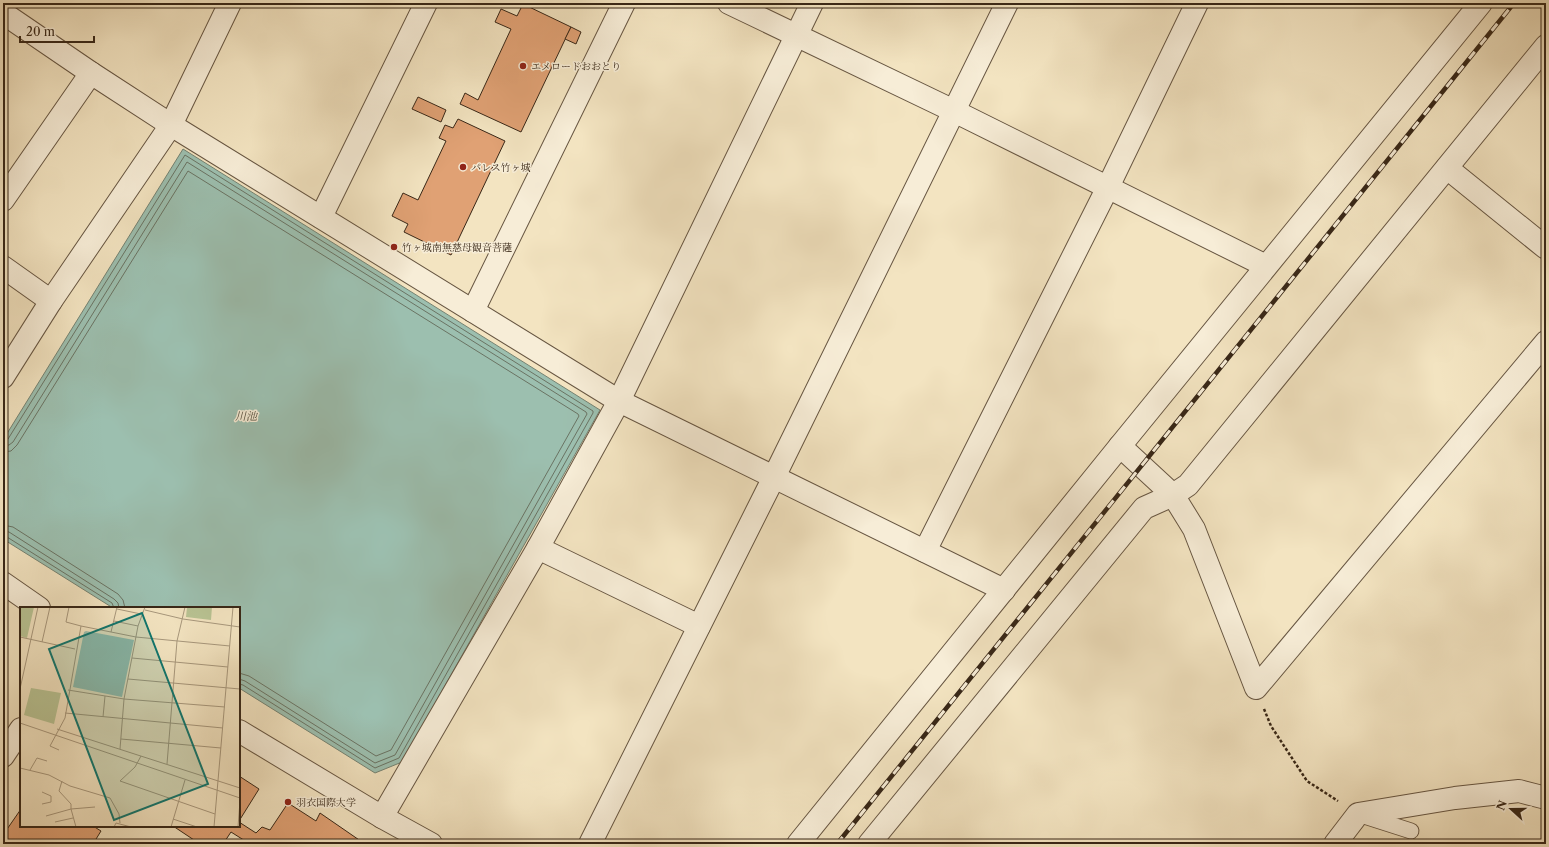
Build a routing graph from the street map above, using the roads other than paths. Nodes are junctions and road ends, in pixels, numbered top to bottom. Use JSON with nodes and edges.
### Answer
{"nodes":[{"id":1,"x":230,"y":3,"type":"edge"},
{"id":2,"x":426,"y":3,"type":"edge"},
{"id":3,"x":624,"y":3,"type":"edge"},
{"id":4,"x":729,"y":3,"type":"edge"},
{"id":5,"x":812,"y":3,"type":"edge"},
{"id":6,"x":1007,"y":3,"type":"edge"},
{"id":7,"x":1197,"y":3,"type":"edge"},
{"id":8,"x":1481,"y":3,"type":"edge"},
{"id":9,"x":4,"y":15,"type":"edge"},
{"id":10,"x":796,"y":35,"type":"junction"},
{"id":11,"x":1546,"y":46,"type":"edge"},
{"id":12,"x":91,"y":73,"type":"junction"},
{"id":13,"x":954,"y":111,"type":"junction"},
{"id":14,"x":171,"y":125,"type":"junction"},
{"id":15,"x":1447,"y":168,"type":"junction"},
{"id":16,"x":1108,"y":188,"type":"junction"},
{"id":17,"x":3,"y":200,"type":"edge"},
{"id":18,"x":321,"y":217,"type":"junction"},
{"id":19,"x":1546,"y":248,"type":"edge"},
{"id":20,"x":1266,"y":266,"type":"junction"},
{"id":21,"x":3,"y":267,"type":"edge"},
{"id":22,"x":51,"y":300,"type":"junction"},
{"id":23,"x":473,"y":311,"type":"junction"},
{"id":24,"x":1546,"y":342,"type":"edge"},
{"id":25,"x":3,"y":377,"type":"edge"},
{"id":26,"x":619,"y":401,"type":"junction"},
{"id":27,"x":1120,"y":446,"type":"junction"},
{"id":28,"x":774,"y":476,"type":"junction"},
{"id":29,"x":1173,"y":495,"type":"junction"},
{"id":30,"x":538,"y":548,"type":"junction"},
{"id":31,"x":925,"y":551,"type":"junction"},
{"id":32,"x":3,"y":583,"type":"edge"},
{"id":33,"x":1004,"y":590,"type":"junction"},
{"id":34,"x":38,"y":607,"type":"edge"},
{"id":35,"x":699,"y":626,"type":"junction"},
{"id":36,"x":20,"y":730,"type":"edge"},
{"id":37,"x":240,"y":732,"type":"edge"},
{"id":38,"x":3,"y":756,"type":"edge"},
{"id":39,"x":1546,"y":798,"type":"edge"},
{"id":40,"x":1358,"y":814,"type":"junction"},
{"id":41,"x":382,"y":817,"type":"junction"},
{"id":42,"x":1411,"y":831,"type":"dead end"},
{"id":43,"x":431,"y":844,"type":"edge"},
{"id":44,"x":590,"y":844,"type":"edge"},
{"id":45,"x":798,"y":844,"type":"edge"},
{"id":46,"x":869,"y":844,"type":"edge"},
{"id":47,"x":1335,"y":844,"type":"edge"}],
"edges":[{"from":1,"to":14,"type":"street"},
{"from":2,"to":18,"type":"street"},
{"from":3,"to":23,"type":"street"},
{"from":4,"to":10,"type":"street"},
{"from":5,"to":10,"type":"street"},
{"from":6,"to":13,"type":"street"},
{"from":7,"to":16,"type":"street"},
{"from":8,"to":20,"type":"street"},
{"from":9,"to":12,"type":"street"},
{"from":10,"to":13,"type":"street"},
{"from":10,"to":26,"type":"street"},
{"from":11,"to":15,"type":"street"},
{"from":12,"to":14,"type":"street"},
{"from":12,"to":17,"type":"street"},
{"from":13,"to":16,"type":"street"},
{"from":13,"to":28,"type":"street"},
{"from":14,"to":18,"type":"street"},
{"from":14,"to":22,"type":"street"},
{"from":15,"to":19,"type":"street"},
{"from":15,"to":29,"type":"street"},
{"from":16,"to":20,"type":"street"},
{"from":16,"to":31,"type":"street"},
{"from":18,"to":23,"type":"street"},
{"from":20,"to":27,"type":"street"},
{"from":21,"to":22,"type":"street"},
{"from":22,"to":25,"type":"street"},
{"from":23,"to":26,"type":"street"},
{"from":24,"to":29,"type":"street"},
{"from":26,"to":28,"type":"street"},
{"from":26,"to":30,"type":"street"},
{"from":27,"to":29,"type":"street"},
{"from":27,"to":33,"type":"street"},
{"from":28,"to":31,"type":"street"},
{"from":28,"to":35,"type":"street"},
{"from":29,"to":46,"type":"street"},
{"from":30,"to":35,"type":"street"},
{"from":30,"to":41,"type":"street"},
{"from":31,"to":33,"type":"street"},
{"from":32,"to":34,"type":"street"},
{"from":33,"to":45,"type":"street"},
{"from":35,"to":44,"type":"street"},
{"from":36,"to":38,"type":"street"},
{"from":37,"to":41,"type":"street"},
{"from":39,"to":40,"type":"street"},
{"from":40,"to":42,"type":"lane"},
{"from":40,"to":47,"type":"street"},
{"from":41,"to":43,"type":"street"}]}
